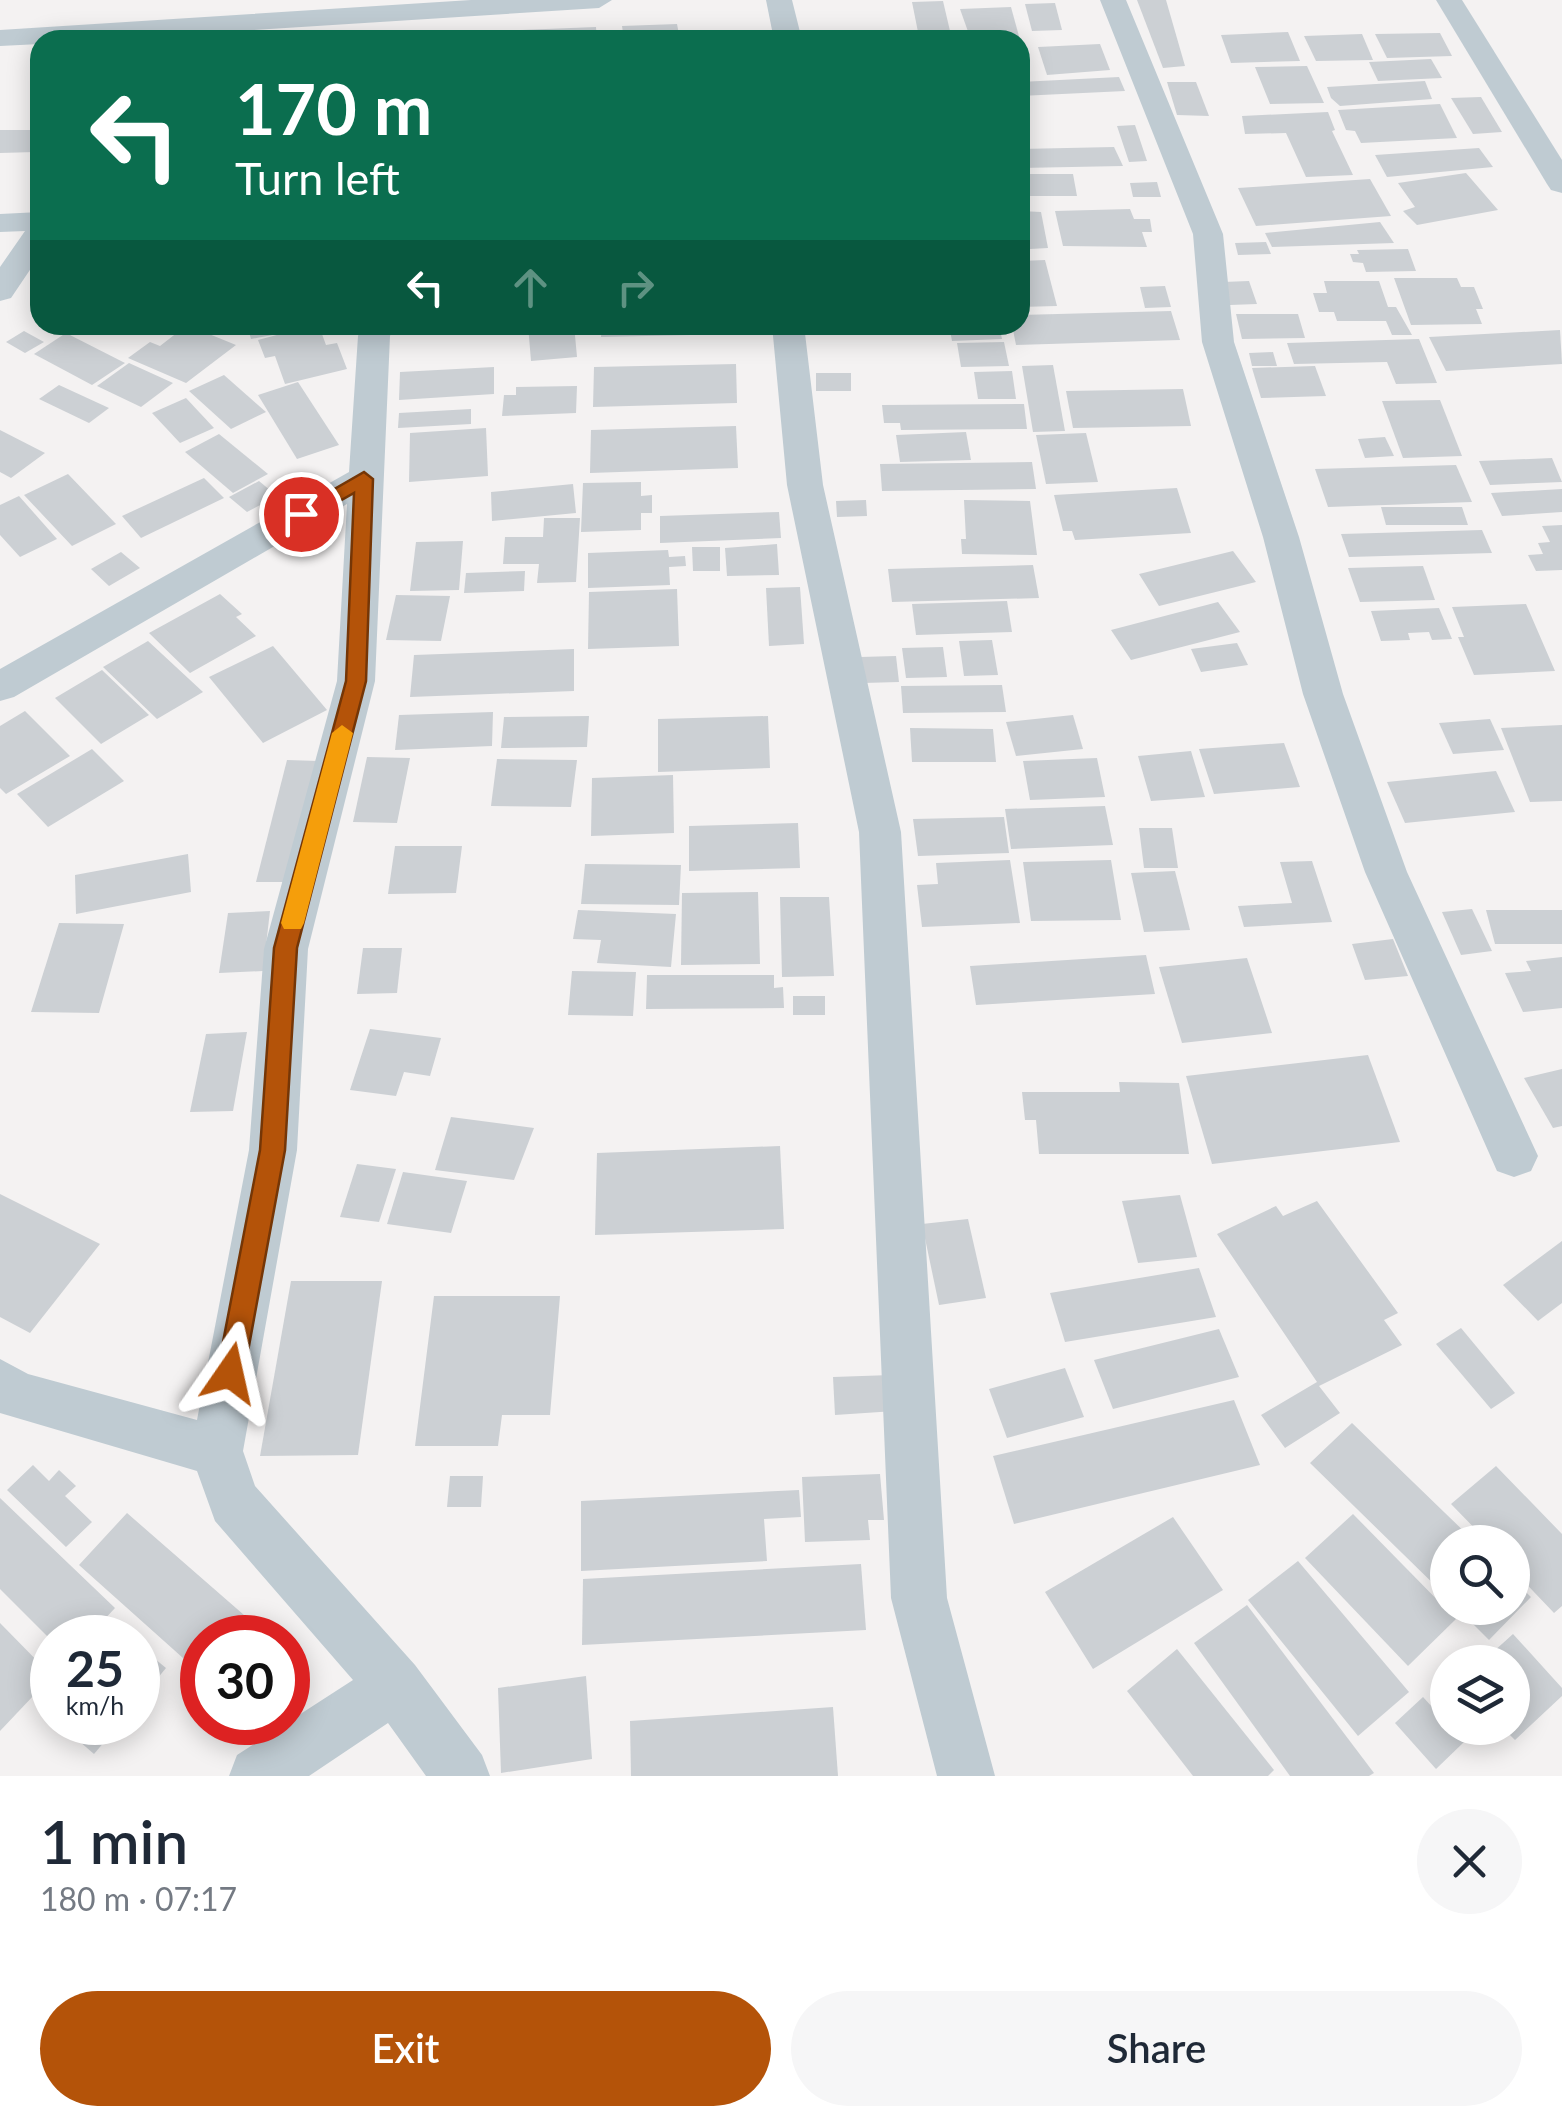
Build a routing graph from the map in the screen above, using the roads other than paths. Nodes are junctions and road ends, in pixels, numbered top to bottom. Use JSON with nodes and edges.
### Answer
{"nodes":[{"id":1,"x":599,"y":0,"type":"edge"},
{"id":2,"x":779,"y":0,"type":"edge"},
{"id":3,"x":1112,"y":0,"type":"edge"},
{"id":4,"x":1448,"y":0,"type":"edge"},
{"id":5,"x":447,"y":10,"type":"junction"},
{"id":6,"x":186,"y":30,"type":"edge"},
{"id":7,"x":444,"y":30,"type":"edge"},
{"id":8,"x":786,"y":30,"type":"edge"},
{"id":9,"x":30,"y":37,"type":"edge"},
{"id":10,"x":0,"y":38,"type":"edge"},
{"id":11,"x":1551,"y":150,"type":"edge"},
{"id":12,"x":1562,"y":184,"type":"edge"},
{"id":13,"x":30,"y":221,"type":"edge"},
{"id":14,"x":0,"y":223,"type":"edge"},
{"id":15,"x":30,"y":246,"type":"edge"},
{"id":16,"x":0,"y":290,"type":"edge"},
{"id":17,"x":374,"y":335,"type":"edge"},
{"id":18,"x":789,"y":335,"type":"edge"},
{"id":19,"x":364,"y":479,"type":"junction"},
{"id":20,"x":0,"y":687,"type":"edge"},
{"id":21,"x":1514,"y":1156,"type":"dead end"},
{"id":22,"x":0,"y":1384,"type":"edge"},
{"id":23,"x":217,"y":1451,"type":"junction"},
{"id":24,"x":395,"y":1684,"type":"junction"},
{"id":25,"x":258,"y":1776,"type":"edge"},
{"id":26,"x":462,"y":1776,"type":"edge"},
{"id":27,"x":966,"y":1776,"type":"edge"}],
"edges":[{"from":1,"to":5,"type":"street"},
{"from":2,"to":8,"type":"street"},
{"from":3,"to":21,"type":"street"},
{"from":4,"to":11,"type":"street"},
{"from":5,"to":6,"type":"street"},
{"from":5,"to":7,"type":"street"},
{"from":9,"to":10,"type":"street"},
{"from":11,"to":12,"type":"street"},
{"from":13,"to":14,"type":"street"},
{"from":15,"to":16,"type":"street"},
{"from":17,"to":19,"type":"street"},
{"from":18,"to":27,"type":"street"},
{"from":19,"to":20,"type":"street"},
{"from":19,"to":23,"type":"street"},
{"from":22,"to":23,"type":"street"},
{"from":23,"to":24,"type":"street"},
{"from":24,"to":25,"type":"street"},
{"from":24,"to":26,"type":"street"}]}
